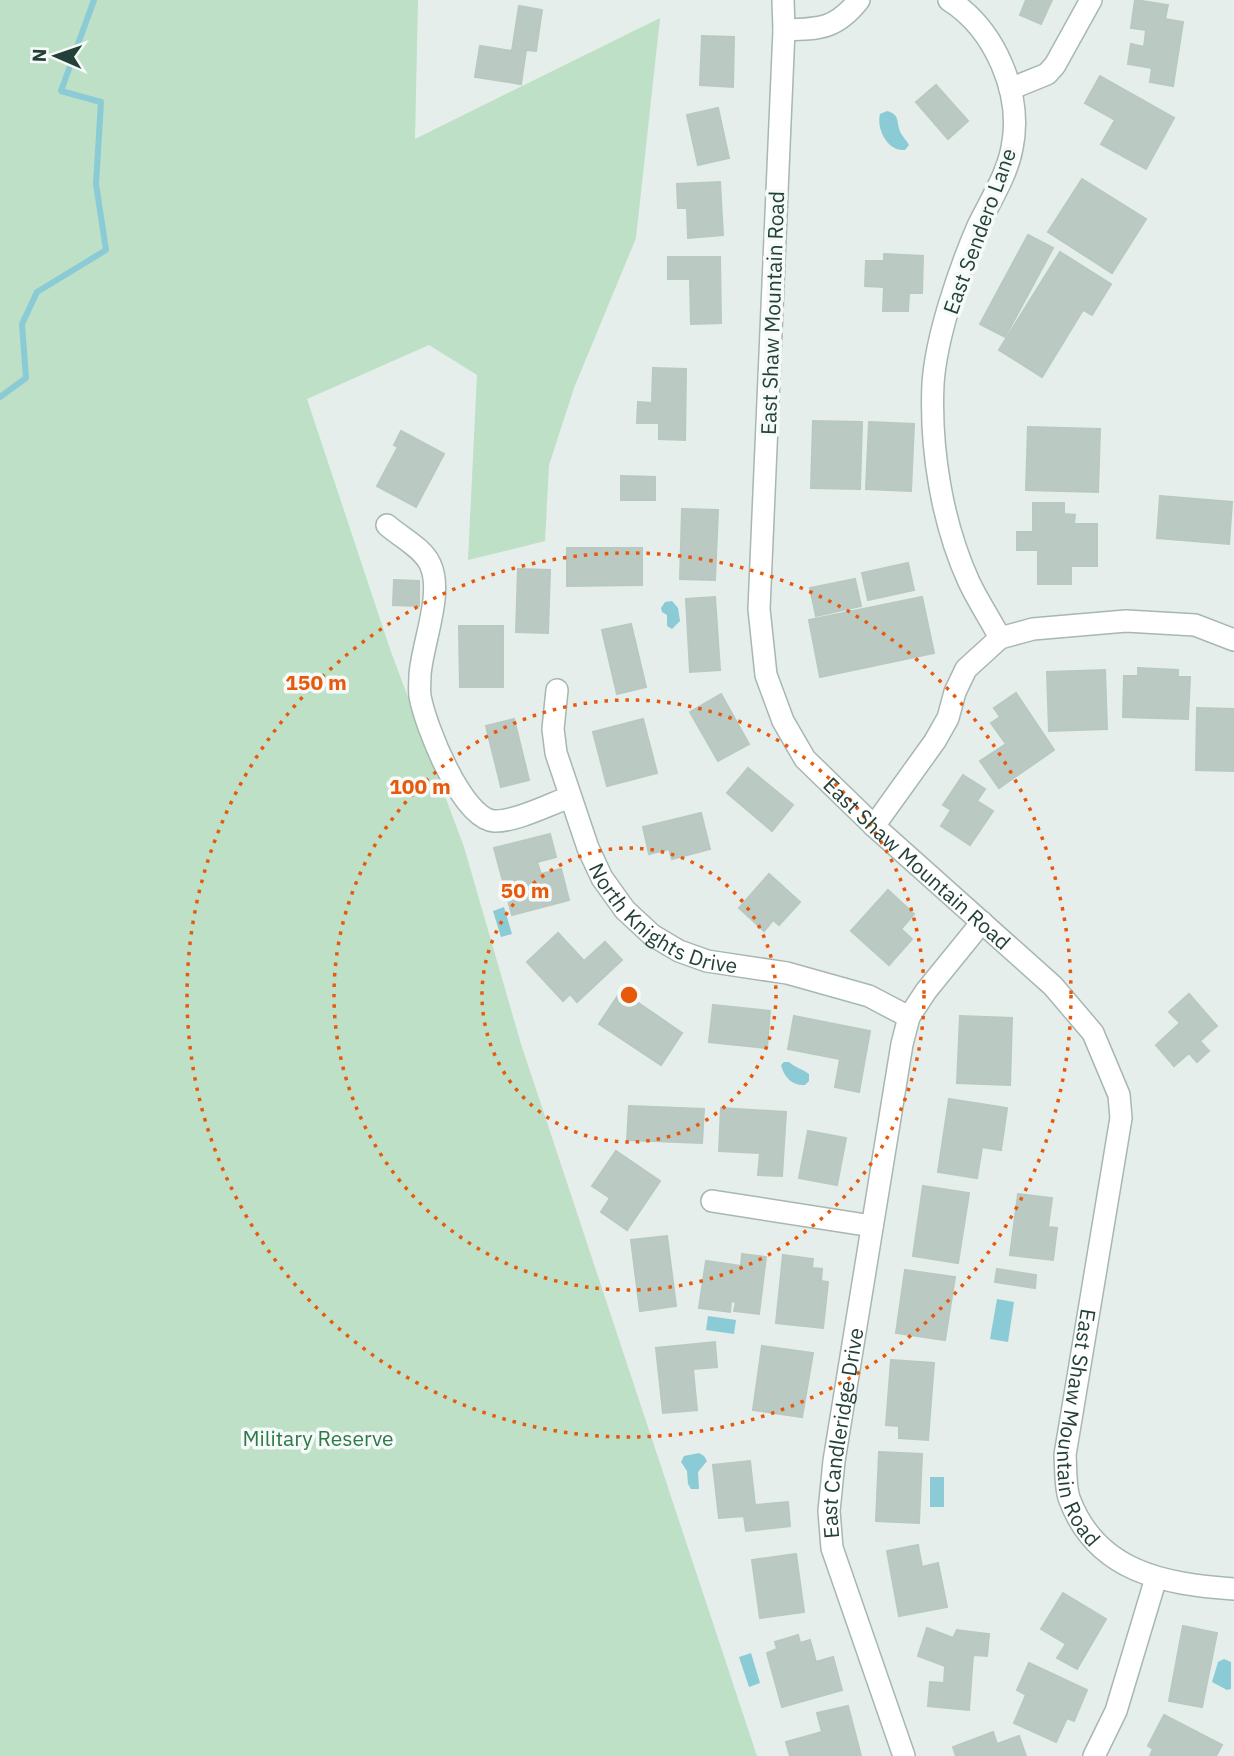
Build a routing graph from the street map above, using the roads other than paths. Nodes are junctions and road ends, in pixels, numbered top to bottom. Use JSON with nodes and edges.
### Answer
{"nodes":[{"id":1,"x":783,"y":0,"type":"edge"},
{"id":2,"x":859,"y":0,"type":"edge"},
{"id":3,"x":948,"y":0,"type":"edge"},
{"id":4,"x":1091,"y":0,"type":"edge"},
{"id":5,"x":784,"y":30,"type":"junction"},
{"id":6,"x":1010,"y":89,"type":"junction"},
{"id":7,"x":387,"y":525,"type":"dead end"},
{"id":8,"x":1000,"y":638,"type":"junction"},
{"id":9,"x":1234,"y":640,"type":"edge"},
{"id":10,"x":557,"y":690,"type":"dead end"},
{"id":11,"x":570,"y":797,"type":"junction"},
{"id":12,"x":874,"y":826,"type":"junction"},
{"id":13,"x":982,"y":922,"type":"junction"},
{"id":14,"x":909,"y":1017,"type":"junction"},
{"id":15,"x":712,"y":1200,"type":"dead end"},
{"id":16,"x":872,"y":1226,"type":"junction"},
{"id":17,"x":1156,"y":1578,"type":"junction"},
{"id":18,"x":1234,"y":1588,"type":"edge"},
{"id":19,"x":904,"y":1756,"type":"edge"},
{"id":20,"x":1094,"y":1756,"type":"edge"}],
"edges":[{"from":1,"to":5,"type":"street","name":"East Shaw Mountain Road"},
{"from":2,"to":5,"type":"street"},
{"from":3,"to":6,"type":"street","name":"East Sendero Lane"},
{"from":4,"to":6,"type":"street"},
{"from":5,"to":12,"type":"street","name":"East Shaw Mountain Road"},
{"from":6,"to":8,"type":"street","name":"East Sendero Lane"},
{"from":7,"to":11,"type":"street"},
{"from":8,"to":9,"type":"street"},
{"from":8,"to":12,"type":"street"},
{"from":10,"to":11,"type":"street","name":"North Knights Drive"},
{"from":11,"to":14,"type":"street","name":"North Knights Drive"},
{"from":12,"to":13,"type":"street","name":"East Shaw Mountain Road"},
{"from":13,"to":14,"type":"street","name":"East Candleridge Drive"},
{"from":13,"to":17,"type":"street","name":"East Shaw Mountain Road"},
{"from":14,"to":16,"type":"street","name":"East Candleridge Drive"},
{"from":15,"to":16,"type":"street"},
{"from":16,"to":19,"type":"street","name":"East Candleridge Drive"},
{"from":17,"to":18,"type":"street","name":"East Shaw Mountain Road"},
{"from":17,"to":20,"type":"street"}]}
